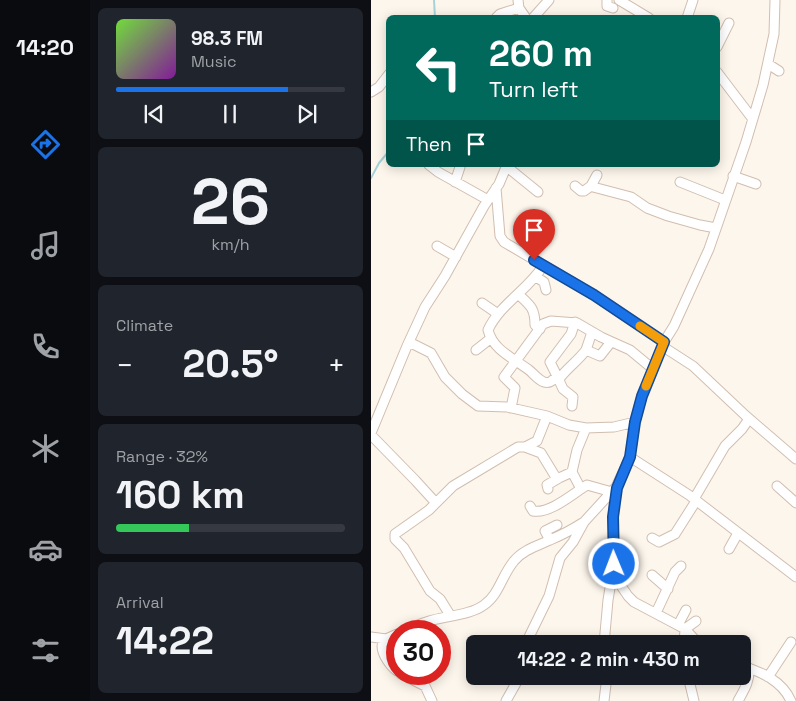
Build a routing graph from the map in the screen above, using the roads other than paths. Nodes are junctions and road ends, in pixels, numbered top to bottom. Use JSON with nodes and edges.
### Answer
{"nodes":[{"id":1,"x":549,"y":0,"type":"edge"},
{"id":2,"x":607,"y":0,"type":"edge"},
{"id":3,"x":619,"y":0,"type":"edge"},
{"id":4,"x":693,"y":0,"type":"edge"},
{"id":5,"x":775,"y":0,"type":"edge"},
{"id":6,"x":519,"y":4,"type":"edge"},
{"id":7,"x":613,"y":8,"type":"dead end"},
{"id":8,"x":499,"y":15,"type":"edge"},
{"id":9,"x":536,"y":15,"type":"edge"},
{"id":10,"x":638,"y":15,"type":"edge"},
{"id":11,"x":688,"y":15,"type":"edge"},
{"id":12,"x":729,"y":23,"type":"dead end"},
{"id":13,"x":720,"y":41,"type":"edge"},
{"id":14,"x":768,"y":64,"type":"junction"},
{"id":15,"x":779,"y":71,"type":"dead end"},
{"id":16,"x":720,"y":76,"type":"edge"},
{"id":17,"x":386,"y":78,"type":"edge"},
{"id":18,"x":371,"y":92,"type":"edge"},
{"id":19,"x":753,"y":118,"type":"junction"},
{"id":20,"x":432,"y":167,"type":"edge"},
{"id":21,"x":460,"y":167,"type":"dead end"},
{"id":22,"x":506,"y":167,"type":"edge"},
{"id":23,"x":507,"y":167,"type":"edge"},
{"id":24,"x":597,"y":175,"type":"dead end"},
{"id":25,"x":733,"y":176,"type":"junction"},
{"id":26,"x":455,"y":182,"type":"junction"},
{"id":27,"x":680,"y":182,"type":"dead end"},
{"id":28,"x":756,"y":184,"type":"dead end"},
{"id":29,"x":575,"y":186,"type":"dead end"},
{"id":30,"x":591,"y":186,"type":"junction"},
{"id":31,"x":496,"y":188,"type":"junction"},
{"id":32,"x":538,"y":192,"type":"dead end"},
{"id":33,"x":488,"y":200,"type":"junction"},
{"id":34,"x":725,"y":200,"type":"junction"},
{"id":35,"x":716,"y":228,"type":"junction"},
{"id":36,"x":437,"y":246,"type":"dead end"},
{"id":37,"x":455,"y":257,"type":"junction"},
{"id":38,"x":543,"y":266,"type":"junction"},
{"id":39,"x":536,"y":277,"type":"junction"},
{"id":40,"x":546,"y":290,"type":"dead end"},
{"id":41,"x":518,"y":294,"type":"junction"},
{"id":42,"x":481,"y":303,"type":"dead end"},
{"id":43,"x":531,"y":306,"type":"junction"},
{"id":44,"x":498,"y":314,"type":"junction"},
{"id":45,"x":553,"y":321,"type":"junction"},
{"id":46,"x":575,"y":322,"type":"junction"},
{"id":47,"x":540,"y":329,"type":"junction"},
{"id":48,"x":592,"y":332,"type":"junction"},
{"id":49,"x":490,"y":339,"type":"junction"},
{"id":50,"x":409,"y":342,"type":"junction"},
{"id":51,"x":611,"y":342,"type":"junction"},
{"id":52,"x":663,"y":344,"type":"junction"},
{"id":53,"x":476,"y":350,"type":"dead end"},
{"id":54,"x":586,"y":350,"type":"junction"},
{"id":55,"x":515,"y":361,"type":"junction"},
{"id":56,"x":653,"y":368,"type":"junction"},
{"id":57,"x":558,"y":378,"type":"junction"},
{"id":58,"x":571,"y":406,"type":"dead end"},
{"id":59,"x":511,"y":408,"type":"junction"},
{"id":60,"x":547,"y":416,"type":"junction"},
{"id":61,"x":749,"y":418,"type":"junction"},
{"id":62,"x":635,"y":422,"type":"junction"},
{"id":63,"x":586,"y":428,"type":"junction"},
{"id":64,"x":371,"y":434,"type":"edge"},
{"id":65,"x":371,"y":446,"type":"edge"},
{"id":66,"x":382,"y":446,"type":"junction"},
{"id":67,"x":525,"y":446,"type":"junction"},
{"id":68,"x":630,"y":457,"type":"junction"},
{"id":69,"x":796,"y":459,"type":"edge"},
{"id":70,"x":572,"y":472,"type":"junction"},
{"id":71,"x":559,"y":478,"type":"junction"},
{"id":72,"x":777,"y":486,"type":"dead end"},
{"id":73,"x":549,"y":489,"type":"dead end"},
{"id":74,"x":581,"y":489,"type":"junction"},
{"id":75,"x":614,"y":490,"type":"junction"},
{"id":76,"x":695,"y":500,"type":"junction"},
{"id":77,"x":436,"y":503,"type":"junction"},
{"id":78,"x":796,"y":503,"type":"edge"},
{"id":79,"x":530,"y":506,"type":"dead end"},
{"id":80,"x":584,"y":522,"type":"junction"},
{"id":81,"x":557,"y":525,"type":"dead end"},
{"id":82,"x":738,"y":533,"type":"junction"},
{"id":83,"x":652,"y":538,"type":"dead end"},
{"id":84,"x":550,"y":540,"type":"junction"},
{"id":85,"x":729,"y":548,"type":"dead end"},
{"id":86,"x":681,"y":566,"type":"dead end"},
{"id":87,"x":613,"y":574,"type":"junction"},
{"id":88,"x":652,"y":575,"type":"dead end"},
{"id":89,"x":796,"y":577,"type":"edge"},
{"id":90,"x":668,"y":589,"type":"junction"},
{"id":91,"x":686,"y":610,"type":"dead end"},
{"id":92,"x":656,"y":613,"type":"junction"},
{"id":93,"x":450,"y":616,"type":"junction"},
{"id":94,"x":432,"y":620,"type":"edge"},
{"id":95,"x":696,"y":622,"type":"dead end"},
{"id":96,"x":681,"y":627,"type":"junction"},
{"id":97,"x":530,"y":635,"type":"edge"},
{"id":98,"x":605,"y":635,"type":"edge"},
{"id":99,"x":682,"y":635,"type":"edge"},
{"id":100,"x":689,"y":635,"type":"edge"},
{"id":101,"x":371,"y":637,"type":"edge"},
{"id":102,"x":385,"y":639,"type":"joint"},
{"id":103,"x":791,"y":642,"type":"dead end"},
{"id":104,"x":386,"y":658,"type":"edge"},
{"id":105,"x":751,"y":669,"type":"edge"},
{"id":106,"x":768,"y":677,"type":"junction"},
{"id":107,"x":423,"y":685,"type":"edge"},
{"id":108,"x":515,"y":685,"type":"edge"},
{"id":109,"x":606,"y":685,"type":"edge"},
{"id":110,"x":690,"y":685,"type":"edge"},
{"id":111,"x":747,"y":685,"type":"edge"},
{"id":112,"x":432,"y":701,"type":"edge"},
{"id":113,"x":506,"y":701,"type":"edge"},
{"id":114,"x":604,"y":701,"type":"edge"},
{"id":115,"x":694,"y":701,"type":"edge"},
{"id":116,"x":737,"y":701,"type":"edge"},
{"id":117,"x":791,"y":701,"type":"edge"}],
"edges":[{"from":1,"to":9,"type":"street"},
{"from":2,"to":7,"type":"street"},
{"from":3,"to":10,"type":"street"},
{"from":4,"to":11,"type":"street"},
{"from":5,"to":14,"type":"street"},
{"from":6,"to":8,"type":"street"},
{"from":12,"to":13,"type":"street"},
{"from":14,"to":15,"type":"street"},
{"from":14,"to":19,"type":"street"},
{"from":16,"to":19,"type":"street"},
{"from":17,"to":18,"type":"street"},
{"from":19,"to":25,"type":"street"},
{"from":20,"to":26,"type":"street"},
{"from":21,"to":26,"type":"street"},
{"from":22,"to":31,"type":"street"},
{"from":23,"to":32,"type":"street"},
{"from":24,"to":30,"type":"street"},
{"from":25,"to":28,"type":"street"},
{"from":25,"to":34,"type":"street"},
{"from":26,"to":33,"type":"street"},
{"from":27,"to":34,"type":"street"},
{"from":29,"to":30,"type":"street"},
{"from":30,"to":35,"type":"street"},
{"from":31,"to":33,"type":"street"},
{"from":31,"to":38,"type":"street"},
{"from":33,"to":37,"type":"street"},
{"from":34,"to":35,"type":"street"},
{"from":35,"to":52,"type":"street"},
{"from":36,"to":37,"type":"street"},
{"from":37,"to":50,"type":"street"},
{"from":38,"to":39,"type":"street"},
{"from":38,"to":52,"type":"street"},
{"from":39,"to":40,"type":"street"},
{"from":39,"to":41,"type":"street"},
{"from":41,"to":43,"type":"street"},
{"from":41,"to":44,"type":"street"},
{"from":42,"to":44,"type":"street"},
{"from":43,"to":45,"type":"street"},
{"from":43,"to":47,"type":"street"},
{"from":44,"to":49,"type":"street"},
{"from":45,"to":46,"type":"street"},
{"from":45,"to":47,"type":"street"},
{"from":46,"to":48,"type":"street"},
{"from":46,"to":57,"type":"street"},
{"from":47,"to":55,"type":"street"},
{"from":48,"to":51,"type":"street"},
{"from":48,"to":54,"type":"street"},
{"from":49,"to":53,"type":"street"},
{"from":49,"to":55,"type":"street"},
{"from":50,"to":59,"type":"street"},
{"from":50,"to":64,"type":"street"},
{"from":51,"to":54,"type":"street"},
{"from":51,"to":56,"type":"street"},
{"from":52,"to":56,"type":"street"},
{"from":52,"to":61,"type":"street"},
{"from":54,"to":57,"type":"street"},
{"from":55,"to":57,"type":"street"},
{"from":55,"to":59,"type":"street"},
{"from":56,"to":62,"type":"street"},
{"from":57,"to":58,"type":"street"},
{"from":59,"to":60,"type":"street"},
{"from":60,"to":63,"type":"street"},
{"from":60,"to":67,"type":"street"},
{"from":61,"to":69,"type":"street"},
{"from":61,"to":76,"type":"street"},
{"from":62,"to":63,"type":"street"},
{"from":62,"to":68,"type":"street"},
{"from":63,"to":70,"type":"street"},
{"from":64,"to":66,"type":"street"},
{"from":65,"to":66,"type":"street"},
{"from":66,"to":77,"type":"street"},
{"from":67,"to":71,"type":"street"},
{"from":67,"to":77,"type":"street"},
{"from":68,"to":75,"type":"street"},
{"from":68,"to":76,"type":"street"},
{"from":70,"to":71,"type":"street"},
{"from":70,"to":74,"type":"street"},
{"from":71,"to":73,"type":"street"},
{"from":72,"to":78,"type":"street"},
{"from":74,"to":75,"type":"street"},
{"from":74,"to":79,"type":"street"},
{"from":75,"to":80,"type":"street"},
{"from":75,"to":87,"type":"street"},
{"from":76,"to":82,"type":"street"},
{"from":76,"to":83,"type":"street"},
{"from":77,"to":93,"type":"street"},
{"from":80,"to":84,"type":"street"},
{"from":80,"to":97,"type":"street"},
{"from":81,"to":84,"type":"street"},
{"from":82,"to":85,"type":"street"},
{"from":82,"to":89,"type":"street"},
{"from":84,"to":93,"type":"street"},
{"from":86,"to":90,"type":"street"},
{"from":87,"to":92,"type":"street"},
{"from":87,"to":98,"type":"street"},
{"from":88,"to":90,"type":"street"},
{"from":90,"to":92,"type":"street"},
{"from":91,"to":96,"type":"street"},
{"from":92,"to":96,"type":"street"},
{"from":93,"to":94,"type":"street"},
{"from":95,"to":96,"type":"street"},
{"from":96,"to":99,"type":"street"},
{"from":96,"to":100,"type":"street"},
{"from":101,"to":102,"type":"street"},
{"from":102,"to":104,"type":"street"},
{"from":103,"to":106,"type":"street"},
{"from":105,"to":106,"type":"street"},
{"from":106,"to":117,"type":"street"},
{"from":107,"to":112,"type":"street"},
{"from":108,"to":113,"type":"street"},
{"from":109,"to":114,"type":"street"},
{"from":110,"to":115,"type":"street"},
{"from":111,"to":116,"type":"street"}]}
